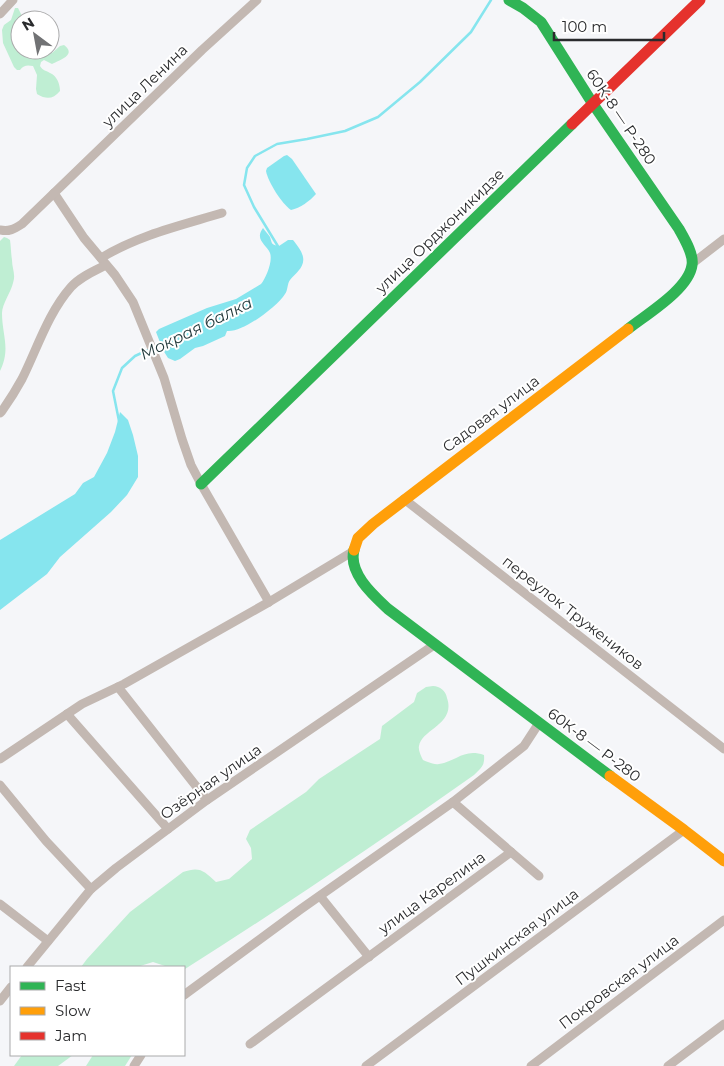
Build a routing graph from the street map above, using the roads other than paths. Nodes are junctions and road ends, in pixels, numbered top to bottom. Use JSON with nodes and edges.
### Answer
{"nodes":[{"id":1,"x":13,"y":0,"type":"edge"},
{"id":2,"x":257,"y":0,"type":"edge"},
{"id":3,"x":509,"y":0,"type":"edge"},
{"id":4,"x":700,"y":0,"type":"edge"},
{"id":5,"x":0,"y":14,"type":"edge"},
{"id":6,"x":593,"y":104,"type":"junction"},
{"id":7,"x":54,"y":193,"type":"junction"},
{"id":8,"x":222,"y":213,"type":"dead end"},
{"id":9,"x":0,"y":230,"type":"edge"},
{"id":10,"x":724,"y":239,"type":"edge"},
{"id":11,"x":103,"y":261,"type":"junction"},
{"id":12,"x":693,"y":263,"type":"junction"},
{"id":13,"x":0,"y":413,"type":"edge"},
{"id":14,"x":201,"y":484,"type":"junction"},
{"id":15,"x":404,"y":499,"type":"junction"},
{"id":16,"x":352,"y":552,"type":"junction"},
{"id":17,"x":269,"y":602,"type":"junction"},
{"id":18,"x":434,"y":645,"type":"junction"},
{"id":19,"x":118,"y":687,"type":"junction"},
{"id":20,"x":67,"y":714,"type":"junction"},
{"id":21,"x":539,"y":723,"type":"junction"},
{"id":22,"x":724,"y":749,"type":"edge"},
{"id":23,"x":0,"y":759,"type":"edge"},
{"id":24,"x":0,"y":785,"type":"edge"},
{"id":25,"x":207,"y":800,"type":"junction"},
{"id":26,"x":453,"y":802,"type":"junction"},
{"id":27,"x":168,"y":829,"type":"junction"},
{"id":28,"x":684,"y":830,"type":"junction"},
{"id":29,"x":511,"y":852,"type":"junction"},
{"id":30,"x":724,"y":861,"type":"edge"},
{"id":31,"x":539,"y":876,"type":"dead end"},
{"id":32,"x":91,"y":889,"type":"junction"},
{"id":33,"x":320,"y":896,"type":"junction"},
{"id":34,"x":0,"y":904,"type":"edge"},
{"id":35,"x":724,"y":920,"type":"edge"},
{"id":36,"x":48,"y":941,"type":"junction"},
{"id":37,"x":369,"y":957,"type":"junction"},
{"id":38,"x":28,"y":966,"type":"edge"},
{"id":39,"x":10,"y":988,"type":"edge"},
{"id":40,"x":185,"y":994,"type":"edge"},
{"id":41,"x":0,"y":1001,"type":"edge"},
{"id":42,"x":724,"y":1024,"type":"edge"},
{"id":43,"x":250,"y":1044,"type":"dead end"},
{"id":44,"x":366,"y":1066,"type":"edge"},
{"id":45,"x":532,"y":1066,"type":"edge"},
{"id":46,"x":668,"y":1066,"type":"edge"}],
"edges":[{"from":1,"to":5,"type":"street"},
{"from":2,"to":7,"type":"street","name":"улица Ленина"},
{"from":3,"to":6,"type":"street","name":"60К-8 — Р-280"},
{"from":4,"to":6,"type":"street","name":"улица Орджоникидзе"},
{"from":6,"to":12,"type":"street","name":"60К-8 — Р-280"},
{"from":6,"to":14,"type":"street","name":"улица Орджоникидзе"},
{"from":7,"to":9,"type":"street","name":"улица Ленина"},
{"from":7,"to":11,"type":"street"},
{"from":8,"to":11,"type":"street"},
{"from":10,"to":12,"type":"street","name":"Садовая улица"},
{"from":11,"to":13,"type":"street"},
{"from":11,"to":14,"type":"street"},
{"from":12,"to":15,"type":"street","name":"Садовая улица"},
{"from":14,"to":17,"type":"street"},
{"from":15,"to":16,"type":"street","name":"Садовая улица"},
{"from":15,"to":22,"type":"street","name":"переулок Тружеников"},
{"from":16,"to":17,"type":"street","name":"Садовая улица"},
{"from":16,"to":18,"type":"street","name":"60К-8 — Р-280"},
{"from":17,"to":19,"type":"street","name":"Садовая улица"},
{"from":18,"to":21,"type":"street","name":"60К-8 — Р-280"},
{"from":18,"to":25,"type":"street","name":"Озёрная улица"},
{"from":19,"to":20,"type":"street","name":"Садовая улица"},
{"from":19,"to":25,"type":"street"},
{"from":20,"to":23,"type":"street","name":"Садовая улица"},
{"from":20,"to":27,"type":"street"},
{"from":21,"to":26,"type":"street"},
{"from":21,"to":28,"type":"street","name":"60К-8 — Р-280"},
{"from":24,"to":32,"type":"street"},
{"from":25,"to":27,"type":"street","name":"Озёрная улица"},
{"from":26,"to":29,"type":"street","name":"улица Карелина"},
{"from":26,"to":33,"type":"street"},
{"from":27,"to":32,"type":"street","name":"Озёрная улица"},
{"from":28,"to":30,"type":"street","name":"60К-8 — Р-280"},
{"from":28,"to":44,"type":"street","name":"Пушкинская улица"},
{"from":29,"to":31,"type":"street","name":"улица Карелина"},
{"from":29,"to":37,"type":"street","name":"улица Карелина"},
{"from":32,"to":36,"type":"street","name":"Озёрная улица"},
{"from":33,"to":37,"type":"street"},
{"from":33,"to":40,"type":"street"},
{"from":34,"to":36,"type":"street"},
{"from":35,"to":45,"type":"street","name":"Покровская улица"},
{"from":36,"to":38,"type":"street","name":"Озёрная улица"},
{"from":37,"to":43,"type":"street","name":"улица Карелина"},
{"from":39,"to":41,"type":"street"},
{"from":42,"to":46,"type":"street"}]}
